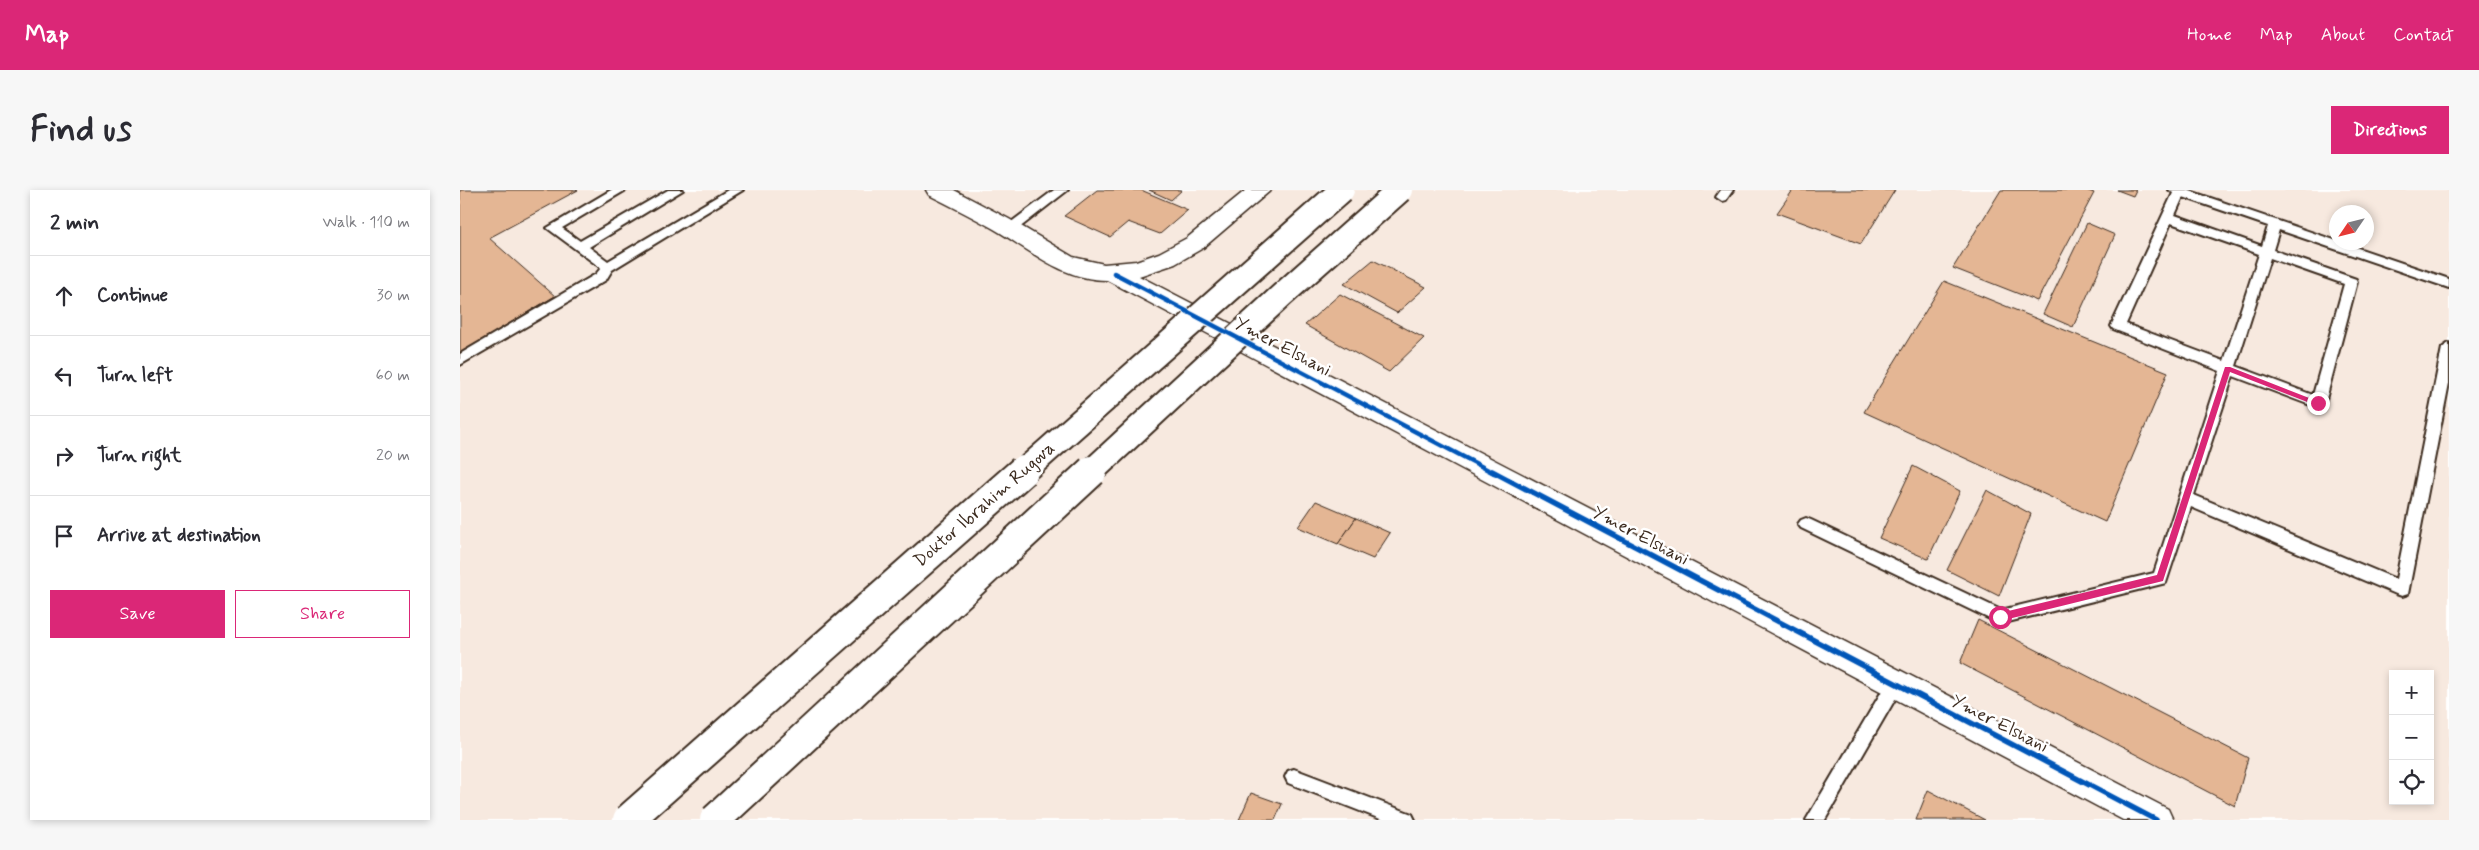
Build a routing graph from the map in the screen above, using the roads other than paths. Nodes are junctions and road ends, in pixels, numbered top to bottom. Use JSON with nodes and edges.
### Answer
{"nodes":[{"id":1,"x":620,"y":190,"type":"edge"},
{"id":2,"x":677,"y":190,"type":"edge"},
{"id":3,"x":736,"y":190,"type":"edge"},
{"id":4,"x":937,"y":190,"type":"edge"},
{"id":5,"x":1062,"y":190,"type":"edge"},
{"id":6,"x":1260,"y":190,"type":"edge"},
{"id":7,"x":1342,"y":190,"type":"edge"},
{"id":8,"x":1400,"y":190,"type":"edge"},
{"id":9,"x":2178,"y":191,"type":"edge"},
{"id":10,"x":2167,"y":217,"type":"junction"},
{"id":11,"x":2275,"y":224,"type":"junction"},
{"id":12,"x":1010,"y":229,"type":"junction"},
{"id":13,"x":580,"y":247,"type":"junction"},
{"id":14,"x":2266,"y":252,"type":"junction"},
{"id":15,"x":608,"y":267,"type":"junction"},
{"id":16,"x":1114,"y":273,"type":"junction"},
{"id":17,"x":2449,"y":284,"type":"edge"},
{"id":18,"x":2449,"y":348,"type":"edge"},
{"id":19,"x":460,"y":360,"type":"edge"},
{"id":20,"x":2227,"y":368,"type":"junction"},
{"id":21,"x":2185,"y":498,"type":"junction"},
{"id":22,"x":1806,"y":524,"type":"dead end"},
{"id":23,"x":1895,"y":684,"type":"junction"},
{"id":24,"x":1294,"y":777,"type":"dead end"},
{"id":25,"x":628,"y":820,"type":"edge"},
{"id":26,"x":715,"y":820,"type":"edge"},
{"id":27,"x":1406,"y":820,"type":"edge"},
{"id":28,"x":1815,"y":820,"type":"edge"},
{"id":29,"x":2156,"y":820,"type":"edge"}],
"edges":[{"from":1,"to":13,"type":"lane"},
{"from":2,"to":13,"type":"lane"},
{"from":3,"to":15,"type":"lane"},
{"from":4,"to":12,"type":"main road"},
{"from":5,"to":12,"type":"lane"},
{"from":6,"to":16,"type":"main road"},
{"from":7,"to":25,"type":"main road","name":"Doktor Ibrahim Rugova","bridge":true},
{"from":8,"to":26,"type":"main road","bridge":true},
{"from":9,"to":10,"type":"lane"},
{"from":9,"to":11,"type":"lane"},
{"from":10,"to":14,"type":"lane"},
{"from":10,"to":20,"type":"lane"},
{"from":11,"to":14,"type":"lane"},
{"from":11,"to":17,"type":"lane"},
{"from":12,"to":16,"type":"main road"},
{"from":13,"to":15,"type":"lane"},
{"from":14,"to":20,"type":"lane"},
{"from":14,"to":20,"type":"lane"},
{"from":15,"to":19,"type":"lane"},
{"from":16,"to":23,"type":"main road","name":"Ymer Elshani"},
{"from":18,"to":21,"type":"lane"},
{"from":20,"to":21,"type":"lane"},
{"from":21,"to":22,"type":"lane"},
{"from":23,"to":28,"type":"lane"},
{"from":23,"to":29,"type":"main road","name":"Ymer Elshani"},
{"from":24,"to":27,"type":"lane"}]}
